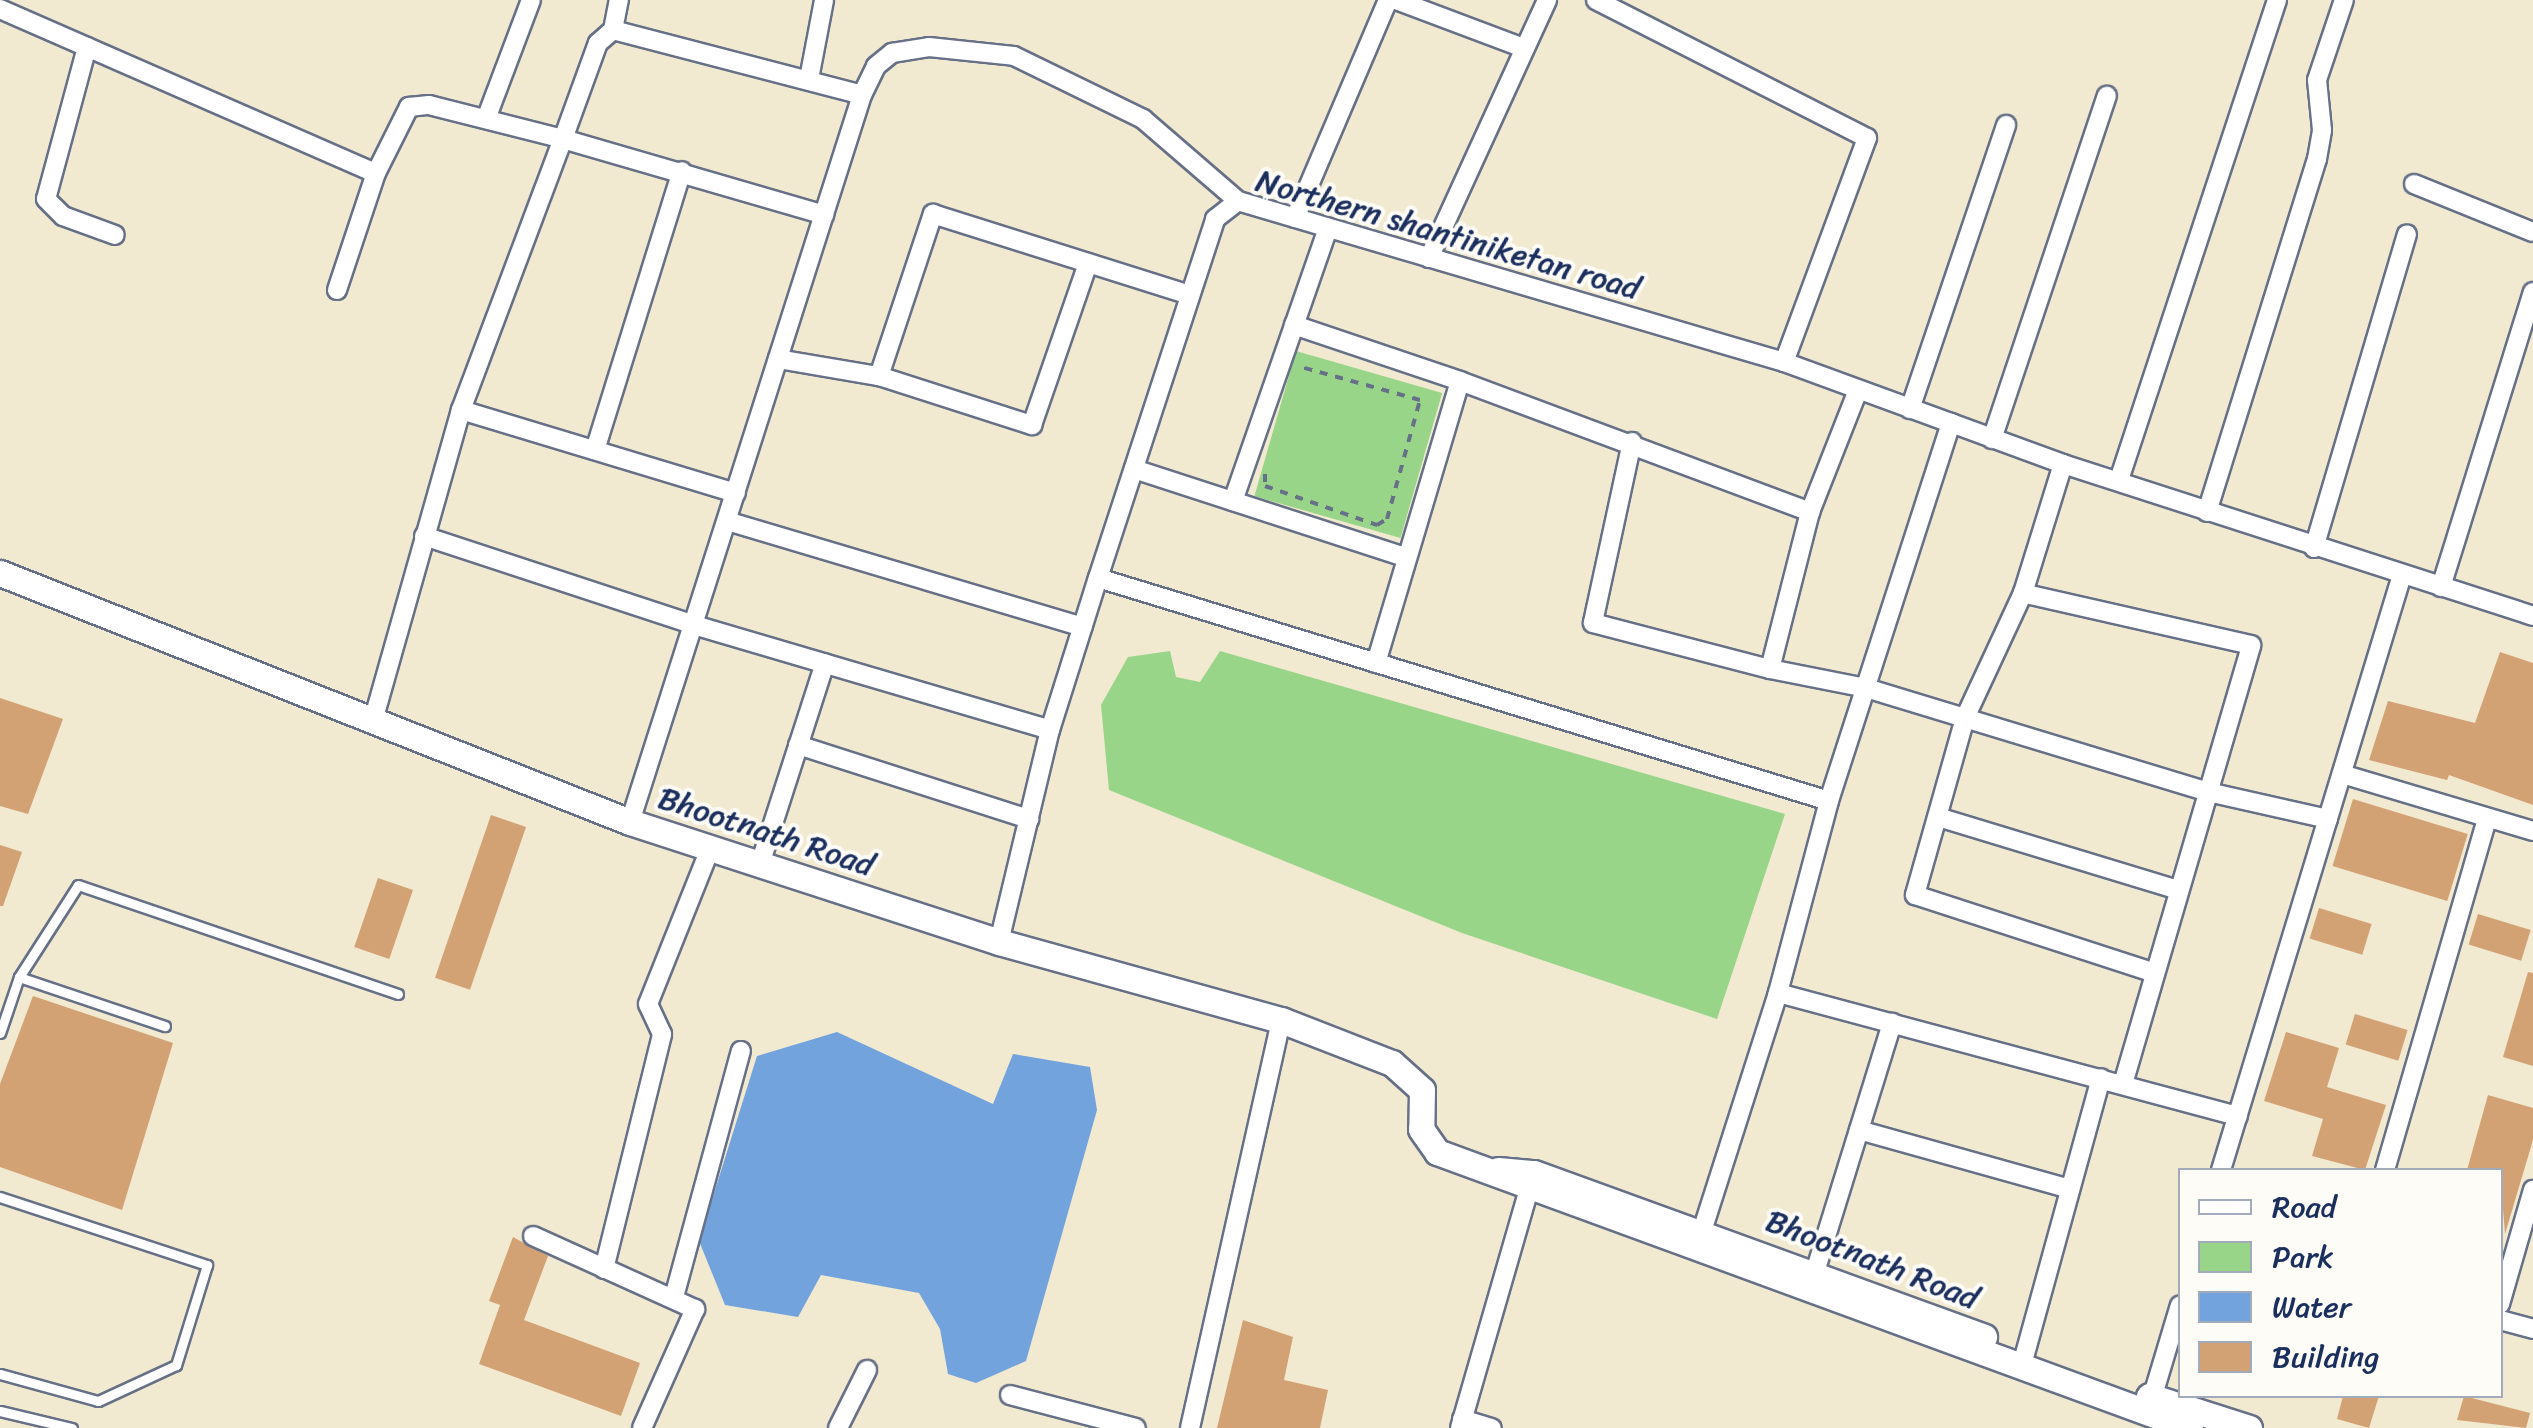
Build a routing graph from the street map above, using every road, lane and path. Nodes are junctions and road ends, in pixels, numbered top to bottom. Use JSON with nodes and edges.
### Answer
{"nodes":[{"id":1,"x":531,"y":0,"type":"edge"},
{"id":2,"x":619,"y":0,"type":"edge"},
{"id":3,"x":824,"y":0,"type":"edge"},
{"id":4,"x":1388,"y":0,"type":"edge"},
{"id":5,"x":1396,"y":0,"type":"edge"},
{"id":6,"x":1547,"y":0,"type":"edge"},
{"id":7,"x":1596,"y":0,"type":"edge"},
{"id":8,"x":2277,"y":0,"type":"edge"},
{"id":9,"x":2344,"y":0,"type":"edge"},
{"id":10,"x":0,"y":9,"type":"edge"},
{"id":11,"x":612,"y":30,"type":"junction"},
{"id":12,"x":87,"y":46,"type":"junction"},
{"id":13,"x":1524,"y":48,"type":"junction"},
{"id":14,"x":808,"y":79,"type":"junction"},
{"id":15,"x":862,"y":95,"type":"junction"},
{"id":16,"x":2106,"y":96,"type":"dead end"},
{"id":17,"x":486,"y":119,"type":"junction"},
{"id":18,"x":2006,"y":125,"type":"dead end"},
{"id":19,"x":563,"y":138,"type":"junction"},
{"id":20,"x":682,"y":171,"type":"junction"},
{"id":21,"x":376,"y":173,"type":"junction"},
{"id":22,"x":2414,"y":184,"type":"dead end"},
{"id":23,"x":1238,"y":202,"type":"junction"},
{"id":24,"x":824,"y":214,"type":"junction"},
{"id":25,"x":1296,"y":218,"type":"junction"},
{"id":26,"x":1328,"y":228,"type":"junction"},
{"id":27,"x":2533,"y":232,"type":"edge"},
{"id":28,"x":115,"y":234,"type":"dead end"},
{"id":29,"x":2407,"y":235,"type":"dead end"},
{"id":30,"x":1430,"y":258,"type":"junction"},
{"id":31,"x":1088,"y":263,"type":"junction"},
{"id":32,"x":337,"y":290,"type":"dead end"},
{"id":33,"x":2533,"y":292,"type":"edge"},
{"id":34,"x":1190,"y":295,"type":"junction"},
{"id":35,"x":1294,"y":324,"type":"junction"},
{"id":36,"x":778,"y":359,"type":"junction"},
{"id":37,"x":1784,"y":362,"type":"junction"},
{"id":38,"x":879,"y":376,"type":"junction"},
{"id":39,"x":1460,"y":381,"type":"junction"},
{"id":40,"x":1294,"y":385,"type":"dead end"},
{"id":41,"x":1858,"y":390,"type":"junction"},
{"id":42,"x":1910,"y":409,"type":"junction"},
{"id":43,"x":461,"y":410,"type":"junction"},
{"id":44,"x":1951,"y":424,"type":"junction"},
{"id":45,"x":1992,"y":439,"type":"junction"},
{"id":46,"x":1632,"y":442,"type":"junction"},
{"id":47,"x":594,"y":450,"type":"junction"},
{"id":48,"x":1270,"y":457,"type":"dead end"},
{"id":49,"x":2063,"y":464,"type":"junction"},
{"id":50,"x":1134,"y":469,"type":"junction"},
{"id":51,"x":2119,"y":480,"type":"junction"},
{"id":52,"x":736,"y":492,"type":"junction"},
{"id":53,"x":1233,"y":501,"type":"junction"},
{"id":54,"x":1810,"y":512,"type":"junction"},
{"id":55,"x":2208,"y":512,"type":"junction"},
{"id":56,"x":727,"y":521,"type":"junction"},
{"id":57,"x":424,"y":536,"type":"junction"},
{"id":58,"x":2314,"y":548,"type":"junction"},
{"id":59,"x":1405,"y":557,"type":"junction"},
{"id":60,"x":0,"y":572,"type":"edge"},
{"id":61,"x":2402,"y":575,"type":"junction"},
{"id":62,"x":1098,"y":578,"type":"junction"},
{"id":63,"x":2441,"y":587,"type":"junction"},
{"id":64,"x":2023,"y":592,"type":"junction"},
{"id":65,"x":2533,"y":616,"type":"edge"},
{"id":66,"x":694,"y":625,"type":"junction"},
{"id":67,"x":1084,"y":626,"type":"junction"},
{"id":68,"x":825,"y":663,"type":"junction"},
{"id":69,"x":1376,"y":664,"type":"junction"},
{"id":70,"x":1770,"y":669,"type":"junction"},
{"id":71,"x":1866,"y":688,"type":"junction"},
{"id":72,"x":1965,"y":718,"type":"junction"},
{"id":73,"x":373,"y":721,"type":"junction"},
{"id":74,"x":1050,"y":730,"type":"junction"},
{"id":75,"x":798,"y":745,"type":"junction"},
{"id":76,"x":2342,"y":774,"type":"junction"},
{"id":77,"x":2208,"y":792,"type":"junction"},
{"id":78,"x":1829,"y":801,"type":"junction"},
{"id":79,"x":1938,"y":817,"type":"junction"},
{"id":80,"x":2487,"y":818,"type":"junction"},
{"id":81,"x":1029,"y":819,"type":"junction"},
{"id":82,"x":2328,"y":819,"type":"junction"},
{"id":83,"x":630,"y":822,"type":"junction"},
{"id":84,"x":2533,"y":831,"type":"edge"},
{"id":85,"x":710,"y":849,"type":"junction"},
{"id":86,"x":760,"y":864,"type":"junction"},
{"id":87,"x":2179,"y":890,"type":"junction"},
{"id":88,"x":999,"y":942,"type":"junction"},
{"id":89,"x":2156,"y":973,"type":"junction"},
{"id":90,"x":20,"y":976,"type":"junction"},
{"id":91,"x":1778,"y":993,"type":"junction"},
{"id":92,"x":398,"y":994,"type":"dead end"},
{"id":93,"x":1281,"y":1020,"type":"junction"},
{"id":94,"x":1892,"y":1023,"type":"junction"},
{"id":95,"x":164,"y":1026,"type":"dead end"},
{"id":96,"x":0,"y":1033,"type":"edge"},
{"id":97,"x":741,"y":1051,"type":"dead end"},
{"id":98,"x":2101,"y":1078,"type":"junction"},
{"id":99,"x":2123,"y":1084,"type":"junction"},
{"id":100,"x":2238,"y":1116,"type":"junction"},
{"id":101,"x":1859,"y":1130,"type":"junction"},
{"id":102,"x":2223,"y":1168,"type":"edge"},
{"id":103,"x":2386,"y":1168,"type":"edge"},
{"id":104,"x":1531,"y":1181,"type":"junction"},
{"id":105,"x":2070,"y":1189,"type":"junction"},
{"id":106,"x":2533,"y":1190,"type":"edge"},
{"id":107,"x":0,"y":1197,"type":"edge"},
{"id":108,"x":534,"y":1236,"type":"dead end"},
{"id":109,"x":1700,"y":1240,"type":"junction"},
{"id":110,"x":604,"y":1269,"type":"junction"},
{"id":111,"x":1815,"y":1272,"type":"junction"},
{"id":112,"x":2503,"y":1294,"type":"edge"},
{"id":113,"x":674,"y":1297,"type":"junction"},
{"id":114,"x":2178,"y":1313,"type":"edge"},
{"id":115,"x":2503,"y":1321,"type":"edge"},
{"id":116,"x":2533,"y":1330,"type":"edge"},
{"id":117,"x":2025,"y":1354,"type":"junction"},
{"id":118,"x":867,"y":1370,"type":"dead end"},
{"id":119,"x":0,"y":1374,"type":"edge"},
{"id":120,"x":1010,"y":1395,"type":"dead end"},
{"id":121,"x":2150,"y":1405,"type":"junction"},
{"id":122,"x":0,"y":1411,"type":"edge"},
{"id":123,"x":1461,"y":1424,"type":"edge"},
{"id":124,"x":72,"y":1428,"type":"edge"},
{"id":125,"x":642,"y":1428,"type":"edge"},
{"id":126,"x":838,"y":1428,"type":"edge"},
{"id":127,"x":1136,"y":1428,"type":"edge"},
{"id":128,"x":1190,"y":1428,"type":"edge"},
{"id":129,"x":1492,"y":1428,"type":"edge"},
{"id":130,"x":2190,"y":1428,"type":"edge"},
{"id":131,"x":2249,"y":1428,"type":"edge"}],
"edges":[{"from":1,"to":17,"type":"street"},
{"from":2,"to":11,"type":"street"},
{"from":3,"to":14,"type":"street"},
{"from":4,"to":25,"type":"street"},
{"from":5,"to":13,"type":"street"},
{"from":6,"to":13,"type":"street"},
{"from":7,"to":37,"type":"street"},
{"from":8,"to":51,"type":"street"},
{"from":9,"to":55,"type":"street"},
{"from":10,"to":12,"type":"street"},
{"from":11,"to":14,"type":"street"},
{"from":11,"to":19,"type":"street"},
{"from":12,"to":21,"type":"street"},
{"from":12,"to":28,"type":"street"},
{"from":13,"to":30,"type":"street"},
{"from":14,"to":15,"type":"street"},
{"from":15,"to":23,"type":"street"},
{"from":15,"to":24,"type":"street"},
{"from":16,"to":45,"type":"street"},
{"from":17,"to":19,"type":"street"},
{"from":17,"to":21,"type":"street"},
{"from":18,"to":42,"type":"street"},
{"from":19,"to":20,"type":"street"},
{"from":19,"to":43,"type":"street"},
{"from":20,"to":24,"type":"street"},
{"from":20,"to":47,"type":"street"},
{"from":21,"to":32,"type":"street"},
{"from":22,"to":27,"type":"street"},
{"from":23,"to":25,"type":"street","name":"Northern shantiniketan road"},
{"from":23,"to":34,"type":"street","name":"Northern shantiniketan road"},
{"from":24,"to":36,"type":"street"},
{"from":25,"to":26,"type":"street","name":"Northern shantiniketan road"},
{"from":26,"to":30,"type":"street","name":"Northern shantiniketan road"},
{"from":26,"to":35,"type":"street"},
{"from":29,"to":58,"type":"street"},
{"from":30,"to":37,"type":"street","name":"Northern shantiniketan road"},
{"from":31,"to":34,"type":"street"},
{"from":31,"to":38,"type":"street"},
{"from":31,"to":38,"type":"street"},
{"from":33,"to":63,"type":"street"},
{"from":34,"to":50,"type":"street","name":"Northern shantiniketan road"},
{"from":35,"to":39,"type":"street"},
{"from":35,"to":53,"type":"street"},
{"from":36,"to":38,"type":"street"},
{"from":36,"to":52,"type":"street"},
{"from":37,"to":41,"type":"street","name":"Northern shantiniketan road"},
{"from":39,"to":46,"type":"street"},
{"from":39,"to":59,"type":"street"},
{"from":40,"to":48,"type":"path"},
{"from":41,"to":42,"type":"street","name":"Northern shantiniketan road"},
{"from":41,"to":54,"type":"street"},
{"from":42,"to":44,"type":"street","name":"Northern shantiniketan road"},
{"from":43,"to":47,"type":"street"},
{"from":43,"to":57,"type":"street"},
{"from":44,"to":45,"type":"street","name":"Northern shantiniketan road"},
{"from":44,"to":71,"type":"street"},
{"from":45,"to":49,"type":"street","name":"Northern shantiniketan road"},
{"from":46,"to":54,"type":"street"},
{"from":46,"to":70,"type":"street"},
{"from":47,"to":52,"type":"street"},
{"from":49,"to":51,"type":"street","name":"Northern shantiniketan road"},
{"from":49,"to":64,"type":"street"},
{"from":50,"to":53,"type":"street"},
{"from":50,"to":62,"type":"street","name":"Northern shantiniketan road"},
{"from":51,"to":55,"type":"street","name":"Northern shantiniketan road"},
{"from":52,"to":56,"type":"street"},
{"from":53,"to":59,"type":"street"},
{"from":54,"to":70,"type":"street"},
{"from":55,"to":58,"type":"street","name":"Northern shantiniketan road"},
{"from":56,"to":66,"type":"street"},
{"from":56,"to":67,"type":"street"},
{"from":57,"to":66,"type":"street"},
{"from":57,"to":73,"type":"street"},
{"from":58,"to":61,"type":"street","name":"Northern shantiniketan road"},
{"from":59,"to":69,"type":"street"},
{"from":60,"to":73,"type":"street","name":"Bhootnath Road"},
{"from":61,"to":63,"type":"street","name":"Northern shantiniketan road"},
{"from":61,"to":76,"type":"street"},
{"from":62,"to":67,"type":"street","name":"Northern shantiniketan road"},
{"from":62,"to":69,"type":"street"},
{"from":63,"to":65,"type":"street","name":"Northern shantiniketan road"},
{"from":64,"to":72,"type":"street"},
{"from":64,"to":77,"type":"street"},
{"from":66,"to":68,"type":"street"},
{"from":66,"to":83,"type":"street"},
{"from":67,"to":74,"type":"street","name":"Northern shantiniketan road"},
{"from":68,"to":74,"type":"street"},
{"from":68,"to":75,"type":"street"},
{"from":69,"to":78,"type":"street"},
{"from":70,"to":71,"type":"street"},
{"from":71,"to":72,"type":"street"},
{"from":71,"to":78,"type":"street"},
{"from":72,"to":77,"type":"street"},
{"from":72,"to":79,"type":"street"},
{"from":73,"to":83,"type":"street","name":"Bhootnath Road"},
{"from":74,"to":81,"type":"street","name":"Northern shantiniketan road"},
{"from":75,"to":81,"type":"street"},
{"from":75,"to":86,"type":"street"},
{"from":76,"to":80,"type":"street"},
{"from":76,"to":82,"type":"street"},
{"from":77,"to":82,"type":"street"},
{"from":77,"to":87,"type":"street"},
{"from":78,"to":91,"type":"street"},
{"from":79,"to":87,"type":"street"},
{"from":79,"to":89,"type":"street"},
{"from":80,"to":84,"type":"street"},
{"from":80,"to":103,"type":"street"},
{"from":81,"to":88,"type":"street","name":"Northern shantiniketan road"},
{"from":82,"to":100,"type":"street"},
{"from":83,"to":85,"type":"street","name":"Bhootnath Road"},
{"from":85,"to":86,"type":"street","name":"Bhootnath Road"},
{"from":85,"to":110,"type":"street"},
{"from":86,"to":88,"type":"street","name":"Bhootnath Road"},
{"from":87,"to":89,"type":"street"},
{"from":88,"to":93,"type":"street","name":"Bhootnath Road"},
{"from":89,"to":99,"type":"street"},
{"from":90,"to":92,"type":"lane"},
{"from":90,"to":95,"type":"lane"},
{"from":90,"to":96,"type":"lane"},
{"from":91,"to":94,"type":"street"},
{"from":91,"to":109,"type":"street"},
{"from":93,"to":104,"type":"street","name":"Bhootnath Road"},
{"from":93,"to":128,"type":"street"},
{"from":94,"to":98,"type":"street"},
{"from":94,"to":101,"type":"street"},
{"from":97,"to":113,"type":"street"},
{"from":98,"to":99,"type":"street"},
{"from":98,"to":105,"type":"street"},
{"from":99,"to":100,"type":"street"},
{"from":100,"to":102,"type":"street"},
{"from":101,"to":105,"type":"street"},
{"from":101,"to":111,"type":"street"},
{"from":104,"to":109,"type":"street","name":"Bhootnath Road"},
{"from":104,"to":123,"type":"street"},
{"from":105,"to":117,"type":"street"},
{"from":106,"to":112,"type":"street"},
{"from":107,"to":119,"type":"lane"},
{"from":108,"to":110,"type":"street"},
{"from":109,"to":111,"type":"street","name":"Bhootnath Road"},
{"from":109,"to":121,"type":"street","name":"Bhootnath Road"},
{"from":110,"to":113,"type":"street"},
{"from":111,"to":117,"type":"street","name":"Bhootnath Road"},
{"from":113,"to":125,"type":"street"},
{"from":114,"to":121,"type":"street"},
{"from":115,"to":116,"type":"street"},
{"from":117,"to":121,"type":"street","name":"Bhootnath Road"},
{"from":118,"to":126,"type":"street"},
{"from":120,"to":127,"type":"street"},
{"from":121,"to":130,"type":"street","name":"Bhootnath Road"},
{"from":121,"to":131,"type":"street","name":"Bhootnath Road"},
{"from":122,"to":124,"type":"lane"},
{"from":123,"to":129,"type":"street"}]}
